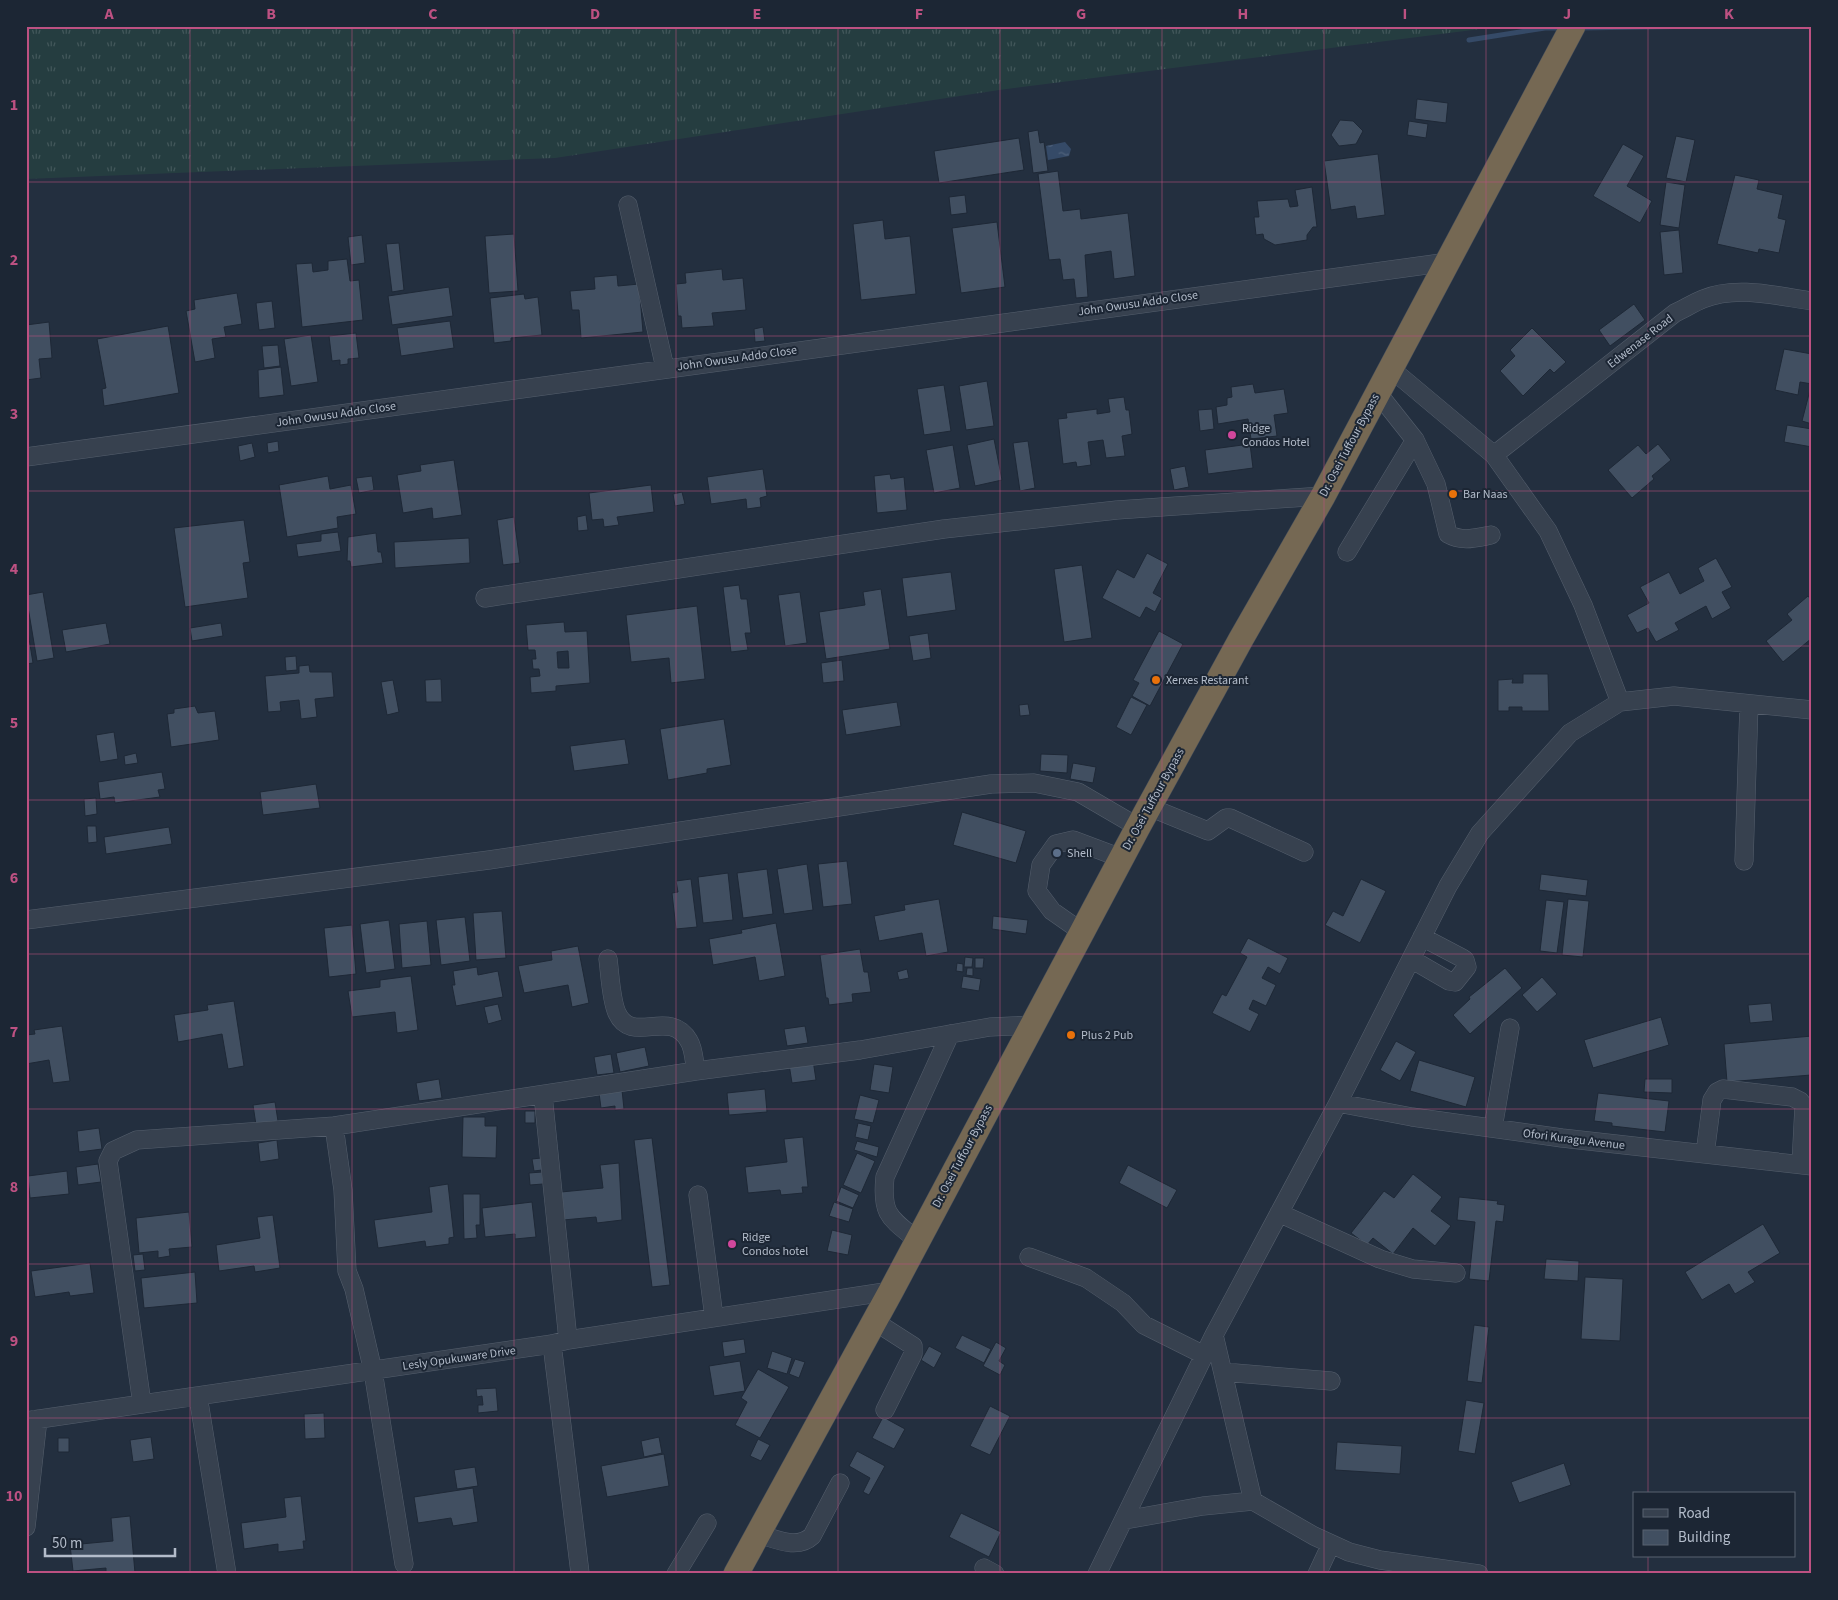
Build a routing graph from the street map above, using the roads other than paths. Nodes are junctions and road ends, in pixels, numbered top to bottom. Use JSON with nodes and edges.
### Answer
{"nodes":[{"id":1,"x":1569,"y":33,"type":"edge"},
{"id":2,"x":628,"y":205,"type":"dead end"},
{"id":3,"x":1448,"y":262,"type":"junction"},
{"id":4,"x":1812,"y":301,"type":"edge"},
{"id":5,"x":665,"y":368,"type":"junction"},
{"id":6,"x":1390,"y":368,"type":"junction"},
{"id":7,"x":1377,"y":392,"type":"junction"},
{"id":8,"x":1415,"y":440,"type":"junction"},
{"id":9,"x":1494,"y":455,"type":"junction"},
{"id":10,"x":26,"y":457,"type":"edge"},
{"id":11,"x":1323,"y":496,"type":"junction"},
{"id":12,"x":1491,"y":535,"type":"dead end"},
{"id":13,"x":1347,"y":552,"type":"dead end"},
{"id":14,"x":485,"y":598,"type":"dead end"},
{"id":15,"x":1620,"y":702,"type":"junction"},
{"id":16,"x":1749,"y":704,"type":"junction"},
{"id":17,"x":1812,"y":710,"type":"edge"},
{"id":18,"x":1143,"y":817,"type":"junction"},
{"id":19,"x":1304,"y":852,"type":"dead end"},
{"id":20,"x":1121,"y":858,"type":"junction"},
{"id":21,"x":1744,"y":862,"type":"dead end"},
{"id":22,"x":26,"y":920,"type":"edge"},
{"id":23,"x":1082,"y":932,"type":"junction"},
{"id":24,"x":1422,"y":938,"type":"junction"},
{"id":25,"x":608,"y":959,"type":"dead end"},
{"id":26,"x":1411,"y":959,"type":"junction"},
{"id":27,"x":1032,"y":1025,"type":"junction"},
{"id":28,"x":1510,"y":1028,"type":"dead end"},
{"id":29,"x":950,"y":1034,"type":"junction"},
{"id":30,"x":696,"y":1071,"type":"junction"},
{"id":31,"x":544,"y":1095,"type":"junction"},
{"id":32,"x":1338,"y":1103,"type":"junction"},
{"id":33,"x":334,"y":1126,"type":"junction"},
{"id":34,"x":1493,"y":1128,"type":"junction"},
{"id":35,"x":1705,"y":1154,"type":"junction"},
{"id":36,"x":1806,"y":1165,"type":"edge"},
{"id":37,"x":698,"y":1195,"type":"dead end"},
{"id":38,"x":1279,"y":1213,"type":"junction"},
{"id":39,"x":917,"y":1240,"type":"junction"},
{"id":40,"x":1029,"y":1256,"type":"dead end"},
{"id":41,"x":1456,"y":1273,"type":"dead end"},
{"id":42,"x":891,"y":1291,"type":"junction"},
{"id":43,"x":714,"y":1318,"type":"junction"},
{"id":44,"x":874,"y":1321,"type":"junction"},
{"id":45,"x":1214,"y":1335,"type":"junction"},
{"id":46,"x":560,"y":1342,"type":"junction"},
{"id":47,"x":1204,"y":1355,"type":"junction"},
{"id":48,"x":373,"y":1371,"type":"junction"},
{"id":49,"x":1223,"y":1372,"type":"junction"},
{"id":50,"x":1331,"y":1381,"type":"dead end"},
{"id":51,"x":198,"y":1396,"type":"junction"},
{"id":52,"x":142,"y":1404,"type":"junction"},
{"id":53,"x":885,"y":1410,"type":"dead end"},
{"id":54,"x":32,"y":1420,"type":"edge"},
{"id":55,"x":840,"y":1483,"type":"dead end"},
{"id":56,"x":1253,"y":1501,"type":"junction"},
{"id":57,"x":1125,"y":1520,"type":"junction"},
{"id":58,"x":707,"y":1524,"type":"dead end"},
{"id":59,"x":26,"y":1527,"type":"edge"},
{"id":60,"x":758,"y":1534,"type":"junction"},
{"id":61,"x":1330,"y":1544,"type":"junction"},
{"id":62,"x":404,"y":1564,"type":"dead end"},
{"id":63,"x":580,"y":1573,"type":"edge"},
{"id":64,"x":227,"y":1574,"type":"edge"},
{"id":65,"x":676,"y":1574,"type":"edge"},
{"id":66,"x":736,"y":1574,"type":"edge"},
{"id":67,"x":1097,"y":1574,"type":"edge"},
{"id":68,"x":1317,"y":1574,"type":"edge"},
{"id":69,"x":1479,"y":1574,"type":"edge"}],
"edges":[{"from":1,"to":3,"type":"highway","name":"Dr. Osei Tuffour Bypass"},
{"from":2,"to":5,"type":"street"},
{"from":3,"to":5,"type":"street","name":"John Owusu Addo Close"},
{"from":3,"to":6,"type":"highway","name":"Dr. Osei Tuffour Bypass"},
{"from":4,"to":9,"type":"street","name":"Edwenase Road"},
{"from":5,"to":10,"type":"street","name":"John Owusu Addo Close"},
{"from":6,"to":7,"type":"highway","name":"Dr. Osei Tuffour Bypass"},
{"from":6,"to":9,"type":"street"},
{"from":7,"to":8,"type":"street"},
{"from":7,"to":11,"type":"highway","name":"Dr. Osei Tuffour Bypass"},
{"from":8,"to":12,"type":"street"},
{"from":8,"to":13,"type":"street"},
{"from":9,"to":15,"type":"street"},
{"from":11,"to":14,"type":"street"},
{"from":11,"to":18,"type":"highway","name":"Dr. Osei Tuffour Bypass"},
{"from":15,"to":16,"type":"street"},
{"from":15,"to":24,"type":"street"},
{"from":16,"to":17,"type":"street"},
{"from":16,"to":21,"type":"street"},
{"from":18,"to":19,"type":"street"},
{"from":18,"to":20,"type":"highway","name":"Dr. Osei Tuffour Bypass"},
{"from":18,"to":22,"type":"street"},
{"from":20,"to":23,"type":"highway","name":"Dr. Osei Tuffour Bypass"},
{"from":20,"to":23,"type":"street"},
{"from":23,"to":27,"type":"highway","name":"Dr. Osei Tuffour Bypass"},
{"from":24,"to":26,"type":"street"},
{"from":24,"to":26,"type":"street"},
{"from":25,"to":30,"type":"street"},
{"from":26,"to":32,"type":"street"},
{"from":27,"to":29,"type":"street"},
{"from":27,"to":39,"type":"highway","name":"Dr. Osei Tuffour Bypass"},
{"from":28,"to":34,"type":"street"},
{"from":29,"to":30,"type":"street"},
{"from":29,"to":39,"type":"street"},
{"from":30,"to":31,"type":"street"},
{"from":31,"to":33,"type":"street"},
{"from":31,"to":46,"type":"street"},
{"from":32,"to":34,"type":"street","name":"Ofori Kuragu Avenue"},
{"from":32,"to":38,"type":"street"},
{"from":33,"to":48,"type":"street"},
{"from":33,"to":52,"type":"street"},
{"from":34,"to":35,"type":"street","name":"Ofori Kuragu Avenue"},
{"from":35,"to":36,"type":"street","name":"Ofori Kuragu Avenue"},
{"from":35,"to":36,"type":"street"},
{"from":37,"to":43,"type":"street"},
{"from":38,"to":41,"type":"street"},
{"from":38,"to":45,"type":"street"},
{"from":39,"to":42,"type":"highway","name":"Dr. Osei Tuffour Bypass"},
{"from":40,"to":47,"type":"street"},
{"from":42,"to":43,"type":"street","name":"Lesly Opukuware Drive"},
{"from":42,"to":44,"type":"highway","name":"Dr. Osei Tuffour Bypass"},
{"from":43,"to":46,"type":"street","name":"Lesly Opukuware Drive"},
{"from":44,"to":53,"type":"street"},
{"from":44,"to":60,"type":"highway","name":"Dr. Osei Tuffour Bypass"},
{"from":45,"to":47,"type":"street"},
{"from":45,"to":49,"type":"street"},
{"from":46,"to":48,"type":"street","name":"Lesly Opukuware Drive"},
{"from":46,"to":63,"type":"street"},
{"from":47,"to":57,"type":"street"},
{"from":48,"to":51,"type":"street","name":"Lesly Opukuware Drive"},
{"from":48,"to":62,"type":"street"},
{"from":49,"to":50,"type":"street"},
{"from":49,"to":56,"type":"street"},
{"from":51,"to":52,"type":"street","name":"Lesly Opukuware Drive"},
{"from":51,"to":64,"type":"street"},
{"from":52,"to":54,"type":"street","name":"Lesly Opukuware Drive"},
{"from":54,"to":59,"type":"street"},
{"from":55,"to":60,"type":"street"},
{"from":56,"to":57,"type":"street"},
{"from":56,"to":61,"type":"street"},
{"from":57,"to":67,"type":"street"},
{"from":58,"to":65,"type":"street"},
{"from":60,"to":66,"type":"highway","name":"Dr. Osei Tuffour Bypass"},
{"from":61,"to":68,"type":"street"},
{"from":61,"to":69,"type":"street"}]}
